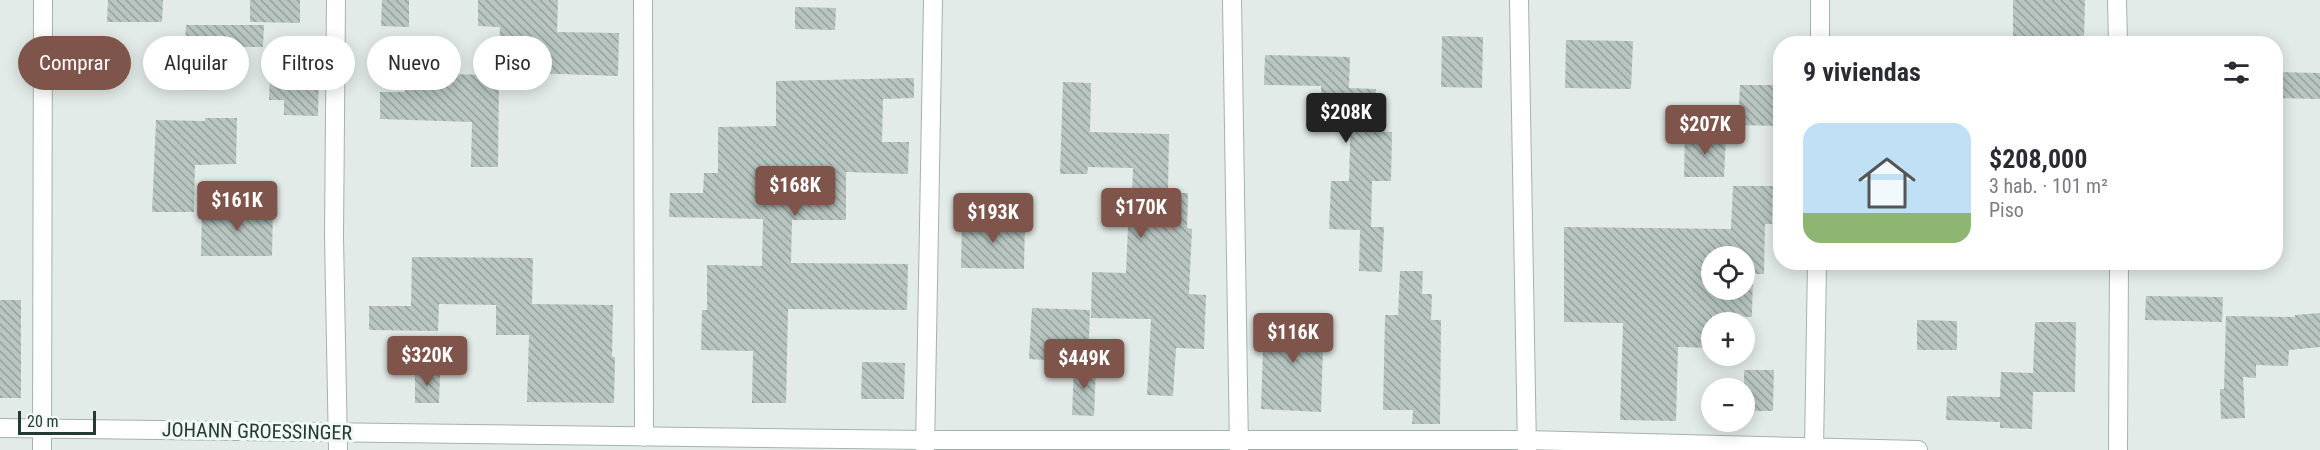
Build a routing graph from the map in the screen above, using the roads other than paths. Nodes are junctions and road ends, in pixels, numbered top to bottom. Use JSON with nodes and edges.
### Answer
{"nodes":[{"id":1,"x":43,"y":0,"type":"edge"},
{"id":2,"x":336,"y":0,"type":"edge"},
{"id":3,"x":643,"y":0,"type":"edge"},
{"id":4,"x":933,"y":0,"type":"edge"},
{"id":5,"x":1232,"y":0,"type":"edge"},
{"id":6,"x":1519,"y":0,"type":"edge"},
{"id":7,"x":1821,"y":0,"type":"edge"},
{"id":8,"x":2117,"y":0,"type":"edge"},
{"id":9,"x":1820,"y":36,"type":"edge"},
{"id":10,"x":2118,"y":36,"type":"edge"},
{"id":11,"x":1817,"y":270,"type":"edge"},
{"id":12,"x":2119,"y":270,"type":"edge"},
{"id":13,"x":0,"y":428,"type":"edge"},
{"id":14,"x":42,"y":428,"type":"junction"},
{"id":15,"x":644,"y":437,"type":"junction"},
{"id":16,"x":338,"y":441,"type":"edge"},
{"id":17,"x":925,"y":445,"type":"edge"},
{"id":18,"x":1239,"y":445,"type":"edge"},
{"id":19,"x":1527,"y":445,"type":"edge"},
{"id":20,"x":1814,"y":449,"type":"edge"},
{"id":21,"x":42,"y":450,"type":"edge"},
{"id":22,"x":1918,"y":450,"type":"edge"},
{"id":23,"x":2118,"y":450,"type":"edge"}],
"edges":[{"from":1,"to":14,"type":"street"},
{"from":2,"to":16,"type":"street"},
{"from":3,"to":15,"type":"street"},
{"from":4,"to":17,"type":"street"},
{"from":5,"to":18,"type":"street"},
{"from":6,"to":19,"type":"street"},
{"from":7,"to":9,"type":"street"},
{"from":8,"to":10,"type":"street"},
{"from":11,"to":20,"type":"street"},
{"from":12,"to":23,"type":"street"},
{"from":13,"to":14,"type":"street","name":"JOHANN GROESSINGER"},
{"from":14,"to":16,"type":"street","name":"JOHANN GROESSINGER"},
{"from":14,"to":21,"type":"street"},
{"from":15,"to":16,"type":"street","name":"JOHANN GROESSINGER"},
{"from":15,"to":17,"type":"street","name":"JOHANN GROESSINGER"},
{"from":17,"to":18,"type":"street","name":"JOHANN GROESSINGER"},
{"from":18,"to":19,"type":"street","name":"JOHANN GROESSINGER"},
{"from":19,"to":20,"type":"street","name":"JOHANN GROESSINGER"},
{"from":20,"to":22,"type":"street","name":"JOHANN GROESSINGER"}]}
